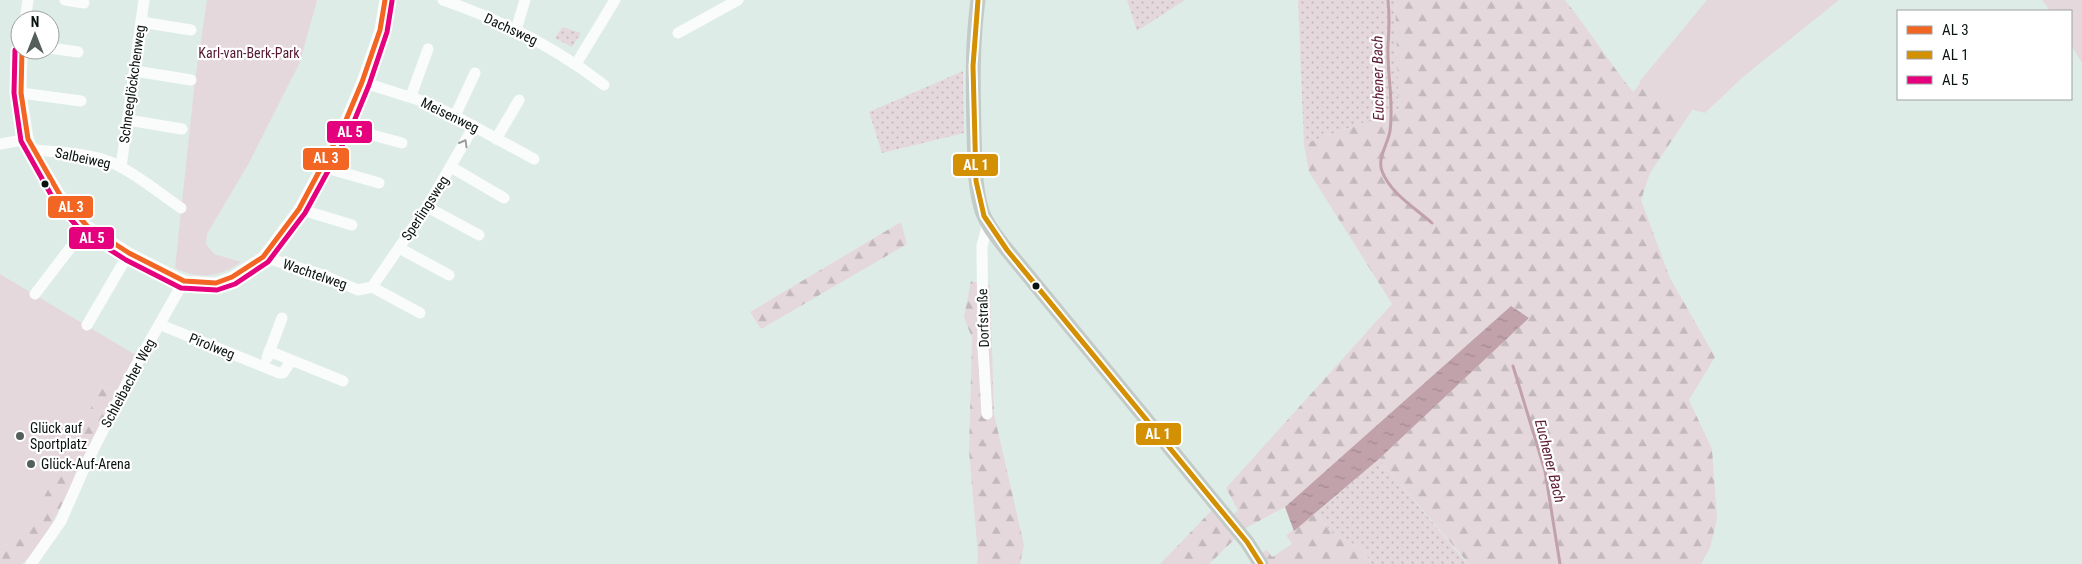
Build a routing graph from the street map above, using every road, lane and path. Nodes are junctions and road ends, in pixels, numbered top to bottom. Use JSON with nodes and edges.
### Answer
{"nodes":[{"id":1,"x":65,"y":0,"type":"edge"},
{"id":2,"x":144,"y":0,"type":"edge"},
{"id":3,"x":385,"y":0,"type":"edge"},
{"id":4,"x":443,"y":0,"type":"edge"},
{"id":5,"x":525,"y":0,"type":"edge"},
{"id":6,"x":615,"y":0,"type":"edge"},
{"id":7,"x":738,"y":0,"type":"edge"},
{"id":8,"x":978,"y":0,"type":"edge"},
{"id":9,"x":84,"y":3,"type":"dead end"},
{"id":10,"x":141,"y":22,"type":"junction"},
{"id":11,"x":191,"y":30,"type":"dead end"},
{"id":12,"x":516,"y":30,"type":"junction"},
{"id":13,"x":678,"y":33,"type":"dead end"},
{"id":14,"x":60,"y":49,"type":"edge"},
{"id":15,"x":428,"y":49,"type":"dead end"},
{"id":16,"x":78,"y":52,"type":"dead end"},
{"id":17,"x":22,"y":60,"type":"edge"},
{"id":18,"x":576,"y":64,"type":"junction"},
{"id":19,"x":135,"y":71,"type":"junction"},
{"id":20,"x":475,"y":73,"type":"dead end"},
{"id":21,"x":191,"y":80,"type":"dead end"},
{"id":22,"x":362,"y":82,"type":"junction"},
{"id":23,"x":604,"y":85,"type":"dead end"},
{"id":24,"x":21,"y":93,"type":"junction"},
{"id":25,"x":411,"y":96,"type":"junction"},
{"id":26,"x":520,"y":100,"type":"dead end"},
{"id":27,"x":81,"y":101,"type":"dead end"},
{"id":28,"x":455,"y":116,"type":"junction"},
{"id":29,"x":128,"y":120,"type":"junction"},
{"id":30,"x":474,"y":126,"type":"junction"},
{"id":31,"x":343,"y":127,"type":"junction"},
{"id":32,"x":182,"y":129,"type":"dead end"},
{"id":33,"x":28,"y":139,"type":"junction"},
{"id":34,"x":496,"y":139,"type":"junction"},
{"id":35,"x":402,"y":143,"type":"dead end"},
{"id":36,"x":0,"y":144,"type":"edge"},
{"id":37,"x":33,"y":150,"type":"junction"},
{"id":38,"x":534,"y":159,"type":"dead end"},
{"id":39,"x":121,"y":167,"type":"junction"},
{"id":40,"x":323,"y":167,"type":"junction"},
{"id":41,"x":451,"y":167,"type":"junction"},
{"id":42,"x":379,"y":183,"type":"dead end"},
{"id":43,"x":504,"y":198,"type":"dead end"},
{"id":44,"x":427,"y":207,"type":"junction"},
{"id":45,"x":181,"y":208,"type":"dead end"},
{"id":46,"x":299,"y":209,"type":"junction"},
{"id":47,"x":988,"y":223,"type":"junction"},
{"id":48,"x":352,"y":225,"type":"dead end"},
{"id":49,"x":87,"y":226,"type":"junction"},
{"id":50,"x":479,"y":235,"type":"dead end"},
{"id":51,"x":399,"y":248,"type":"junction"},
{"id":52,"x":129,"y":253,"type":"junction"},
{"id":53,"x":263,"y":257,"type":"junction"},
{"id":54,"x":449,"y":275,"type":"dead end"},
{"id":55,"x":184,"y":281,"type":"junction"},
{"id":56,"x":372,"y":288,"type":"junction"},
{"id":57,"x":35,"y":294,"type":"dead end"},
{"id":58,"x":420,"y":313,"type":"dead end"},
{"id":59,"x":282,"y":318,"type":"dead end"},
{"id":60,"x":87,"y":325,"type":"dead end"},
{"id":61,"x":161,"y":325,"type":"junction"},
{"id":62,"x":269,"y":351,"type":"junction"},
{"id":63,"x":291,"y":361,"type":"junction"},
{"id":64,"x":263,"y":366,"type":"junction"},
{"id":65,"x":342,"y":382,"type":"dead end"},
{"id":66,"x":987,"y":414,"type":"dead end"},
{"id":67,"x":30,"y":564,"type":"edge"},
{"id":68,"x":1261,"y":564,"type":"edge"}],
"edges":[{"from":1,"to":9,"type":"street"},
{"from":2,"to":10,"type":"street","name":"Schneeglöckchenweg"},
{"from":3,"to":22,"type":"street"},
{"from":4,"to":12,"type":"street","name":"Dachsweg"},
{"from":5,"to":12,"type":"street"},
{"from":6,"to":18,"type":"street"},
{"from":7,"to":13,"type":"street"},
{"from":8,"to":47,"type":"main road"},
{"from":10,"to":11,"type":"street"},
{"from":10,"to":19,"type":"street","name":"Schneeglöckchenweg"},
{"from":12,"to":18,"type":"street","name":"Dachsweg"},
{"from":14,"to":16,"type":"street"},
{"from":15,"to":25,"type":"street"},
{"from":17,"to":24,"type":"street"},
{"from":18,"to":23,"type":"street","name":"Dachsweg"},
{"from":19,"to":21,"type":"street"},
{"from":19,"to":29,"type":"street","name":"Schneeglöckchenweg"},
{"from":20,"to":28,"type":"street"},
{"from":22,"to":25,"type":"street","name":"Meisenweg"},
{"from":22,"to":31,"type":"street"},
{"from":24,"to":27,"type":"street"},
{"from":24,"to":33,"type":"street"},
{"from":25,"to":28,"type":"street","name":"Meisenweg"},
{"from":26,"to":34,"type":"street"},
{"from":28,"to":30,"type":"street","name":"Meisenweg"},
{"from":29,"to":32,"type":"street"},
{"from":29,"to":39,"type":"street","name":"Schneeglöckchenweg"},
{"from":30,"to":34,"type":"street","name":"Meisenweg"},
{"from":41,"to":30,"type":"street","name":"Sperlingsweg","one_way":true},
{"from":31,"to":35,"type":"street"},
{"from":31,"to":40,"type":"street"},
{"from":33,"to":36,"type":"street"},
{"from":33,"to":37,"type":"street"},
{"from":34,"to":38,"type":"street","name":"Meisenweg"},
{"from":37,"to":39,"type":"street","name":"Salbeiweg"},
{"from":37,"to":49,"type":"street"},
{"from":39,"to":45,"type":"street","name":"Salbeiweg"},
{"from":40,"to":42,"type":"street"},
{"from":40,"to":46,"type":"street"},
{"from":41,"to":43,"type":"street"},
{"from":41,"to":44,"type":"street","name":"Sperlingsweg"},
{"from":44,"to":50,"type":"street"},
{"from":44,"to":51,"type":"street","name":"Sperlingsweg"},
{"from":46,"to":48,"type":"street"},
{"from":46,"to":53,"type":"street"},
{"from":47,"to":66,"type":"street","name":"Dorfstraße"},
{"from":47,"to":68,"type":"main road"},
{"from":49,"to":52,"type":"street"},
{"from":49,"to":57,"type":"street"},
{"from":51,"to":54,"type":"street"},
{"from":51,"to":56,"type":"street","name":"Sperlingsweg"},
{"from":52,"to":55,"type":"street"},
{"from":52,"to":60,"type":"street"},
{"from":53,"to":55,"type":"street"},
{"from":53,"to":56,"type":"street","name":"Wachtelweg"},
{"from":55,"to":61,"type":"street","name":"Schleibacher Weg"},
{"from":56,"to":58,"type":"street","name":"Wachtelweg"},
{"from":59,"to":62,"type":"street"},
{"from":61,"to":64,"type":"street","name":"Pirolweg"},
{"from":61,"to":67,"type":"street","name":"Schleibacher Weg"},
{"from":62,"to":63,"type":"street"},
{"from":62,"to":64,"type":"street"},
{"from":63,"to":64,"type":"street","name":"Pirolweg"},
{"from":63,"to":65,"type":"street"}]}
